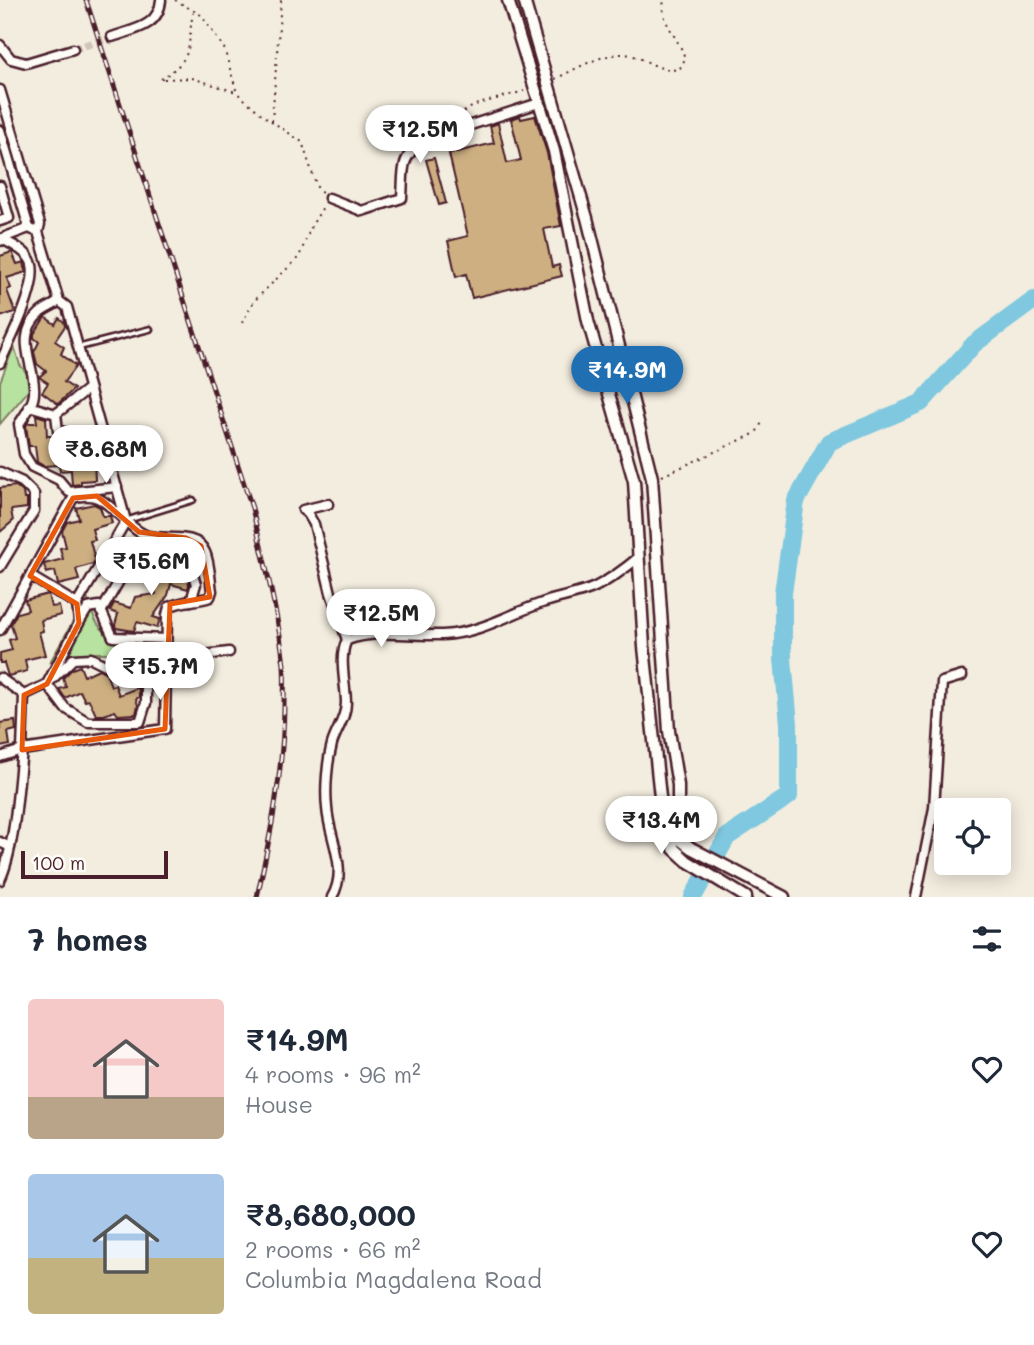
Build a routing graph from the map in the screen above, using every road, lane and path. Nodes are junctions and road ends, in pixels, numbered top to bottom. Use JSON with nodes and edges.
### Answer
{"nodes":[{"id":1,"x":161,"y":0,"type":"edge"},
{"id":2,"x":175,"y":0,"type":"edge"},
{"id":3,"x":281,"y":0,"type":"edge"},
{"id":4,"x":508,"y":0,"type":"edge"},
{"id":5,"x":524,"y":0,"type":"edge"},
{"id":6,"x":664,"y":0,"type":"edge"},
{"id":7,"x":194,"y":11,"type":"junction"},
{"id":8,"x":112,"y":37,"type":"tunnel mouth"},
{"id":9,"x":0,"y":45,"type":"edge"},
{"id":10,"x":74,"y":49,"type":"tunnel mouth"},
{"id":11,"x":548,"y":82,"type":"junction"},
{"id":12,"x":536,"y":87,"type":"junction"},
{"id":13,"x":0,"y":90,"type":"edge"},
{"id":14,"x":237,"y":93,"type":"junction"},
{"id":15,"x":539,"y":103,"type":"junction"},
{"id":16,"x":272,"y":122,"type":"junction"},
{"id":17,"x":443,"y":125,"type":"dead end"},
{"id":18,"x":0,"y":130,"type":"edge"},
{"id":19,"x":0,"y":186,"type":"edge"},
{"id":20,"x":31,"y":195,"type":"junction"},
{"id":21,"x":329,"y":198,"type":"junction"},
{"id":22,"x":21,"y":199,"type":"junction"},
{"id":23,"x":5,"y":204,"type":"junction"},
{"id":24,"x":0,"y":220,"type":"edge"},
{"id":25,"x":34,"y":230,"type":"junction"},
{"id":26,"x":1,"y":240,"type":"edge"},
{"id":27,"x":59,"y":301,"type":"junction"},
{"id":28,"x":242,"y":323,"type":"dead end"},
{"id":29,"x":150,"y":329,"type":"dead end"},
{"id":30,"x":78,"y":348,"type":"junction"},
{"id":31,"x":0,"y":363,"type":"edge"},
{"id":32,"x":89,"y":388,"type":"junction"},
{"id":33,"x":29,"y":406,"type":"junction"},
{"id":34,"x":56,"y":414,"type":"junction"},
{"id":35,"x":764,"y":421,"type":"dead end"},
{"id":36,"x":103,"y":439,"type":"junction"},
{"id":37,"x":0,"y":471,"type":"edge"},
{"id":38,"x":652,"y":478,"type":"junction"},
{"id":39,"x":117,"y":487,"type":"junction"},
{"id":40,"x":71,"y":495,"type":"junction"},
{"id":41,"x":193,"y":500,"type":"dead end"},
{"id":42,"x":328,"y":505,"type":"dead end"},
{"id":43,"x":126,"y":521,"type":"junction"},
{"id":44,"x":639,"y":557,"type":"junction"},
{"id":45,"x":0,"y":567,"type":"edge"},
{"id":46,"x":30,"y":576,"type":"junction"},
{"id":47,"x":191,"y":601,"type":"junction"},
{"id":48,"x":77,"y":604,"type":"junction"},
{"id":49,"x":101,"y":612,"type":"junction"},
{"id":50,"x":79,"y":623,"type":"junction"},
{"id":51,"x":0,"y":629,"type":"edge"},
{"id":52,"x":166,"y":639,"type":"junction"},
{"id":53,"x":347,"y":640,"type":"junction"},
{"id":54,"x":229,"y":652,"type":"dead end"},
{"id":55,"x":196,"y":656,"type":"dead end"},
{"id":56,"x":962,"y":676,"type":"dead end"},
{"id":57,"x":0,"y":678,"type":"edge"},
{"id":58,"x":47,"y":684,"type":"junction"},
{"id":59,"x":24,"y":695,"type":"junction"},
{"id":60,"x":22,"y":750,"type":"junction"},
{"id":61,"x":0,"y":757,"type":"edge"},
{"id":62,"x":668,"y":830,"type":"junction"},
{"id":63,"x":0,"y":842,"type":"edge"},
{"id":64,"x":10,"y":847,"type":"junction"},
{"id":65,"x":0,"y":880,"type":"edge"},
{"id":66,"x":332,"y":897,"type":"edge"},
{"id":67,"x":746,"y":897,"type":"edge"},
{"id":68,"x":784,"y":897,"type":"edge"},
{"id":69,"x":916,"y":897,"type":"edge"}],
"edges":[{"from":1,"to":8,"type":"street"},
{"from":2,"to":7,"type":"path"},
{"from":3,"to":16,"type":"path"},
{"from":4,"to":12,"type":"street"},
{"from":5,"to":11,"type":"street"},
{"from":6,"to":11,"type":"path"},
{"from":7,"to":14,"type":"path"},
{"from":7,"to":14,"type":"path"},
{"from":9,"to":10,"type":"street"},
{"from":11,"to":38,"type":"street"},
{"from":12,"to":15,"type":"street"},
{"from":12,"to":17,"type":"path"},
{"from":13,"to":20,"type":"street"},
{"from":14,"to":16,"type":"path"},
{"from":15,"to":21,"type":"street"},
{"from":15,"to":44,"type":"street"},
{"from":16,"to":21,"type":"path"},
{"from":18,"to":22,"type":"street"},
{"from":19,"to":23,"type":"street"},
{"from":20,"to":22,"type":"street"},
{"from":20,"to":25,"type":"street"},
{"from":21,"to":28,"type":"path"},
{"from":22,"to":23,"type":"street"},
{"from":22,"to":25,"type":"street"},
{"from":23,"to":24,"type":"street"},
{"from":25,"to":26,"type":"street"},
{"from":25,"to":27,"type":"street"},
{"from":26,"to":31,"type":"street"},
{"from":27,"to":30,"type":"street"},
{"from":27,"to":33,"type":"street"},
{"from":29,"to":30,"type":"lane"},
{"from":30,"to":32,"type":"street"},
{"from":32,"to":34,"type":"street"},
{"from":32,"to":36,"type":"street"},
{"from":33,"to":34,"type":"street"},
{"from":33,"to":40,"type":"street"},
{"from":34,"to":36,"type":"street"},
{"from":35,"to":38,"type":"path"},
{"from":36,"to":39,"type":"street"},
{"from":37,"to":45,"type":"street"},
{"from":38,"to":62,"type":"street"},
{"from":39,"to":40,"type":"street"},
{"from":39,"to":43,"type":"street"},
{"from":40,"to":43,"type":"street"},
{"from":40,"to":46,"type":"street"},
{"from":41,"to":43,"type":"lane"},
{"from":42,"to":53,"type":"street"},
{"from":43,"to":47,"type":"street"},
{"from":43,"to":48,"type":"street"},
{"from":44,"to":53,"type":"street"},
{"from":44,"to":62,"type":"street"},
{"from":46,"to":48,"type":"street"},
{"from":46,"to":51,"type":"street"},
{"from":47,"to":49,"type":"street"},
{"from":47,"to":52,"type":"street"},
{"from":48,"to":50,"type":"street"},
{"from":49,"to":50,"type":"street"},
{"from":49,"to":52,"type":"street"},
{"from":50,"to":58,"type":"street"},
{"from":52,"to":60,"type":"street"},
{"from":53,"to":66,"type":"street"},
{"from":54,"to":55,"type":"street"},
{"from":56,"to":69,"type":"street"},
{"from":57,"to":59,"type":"street"},
{"from":58,"to":58,"type":"street"},
{"from":58,"to":59,"type":"street"},
{"from":59,"to":60,"type":"street"},
{"from":60,"to":61,"type":"street"},
{"from":60,"to":64,"type":"street"},
{"from":62,"to":67,"type":"street"},
{"from":62,"to":68,"type":"street"},
{"from":63,"to":64,"type":"street"},
{"from":64,"to":65,"type":"street"}]}
